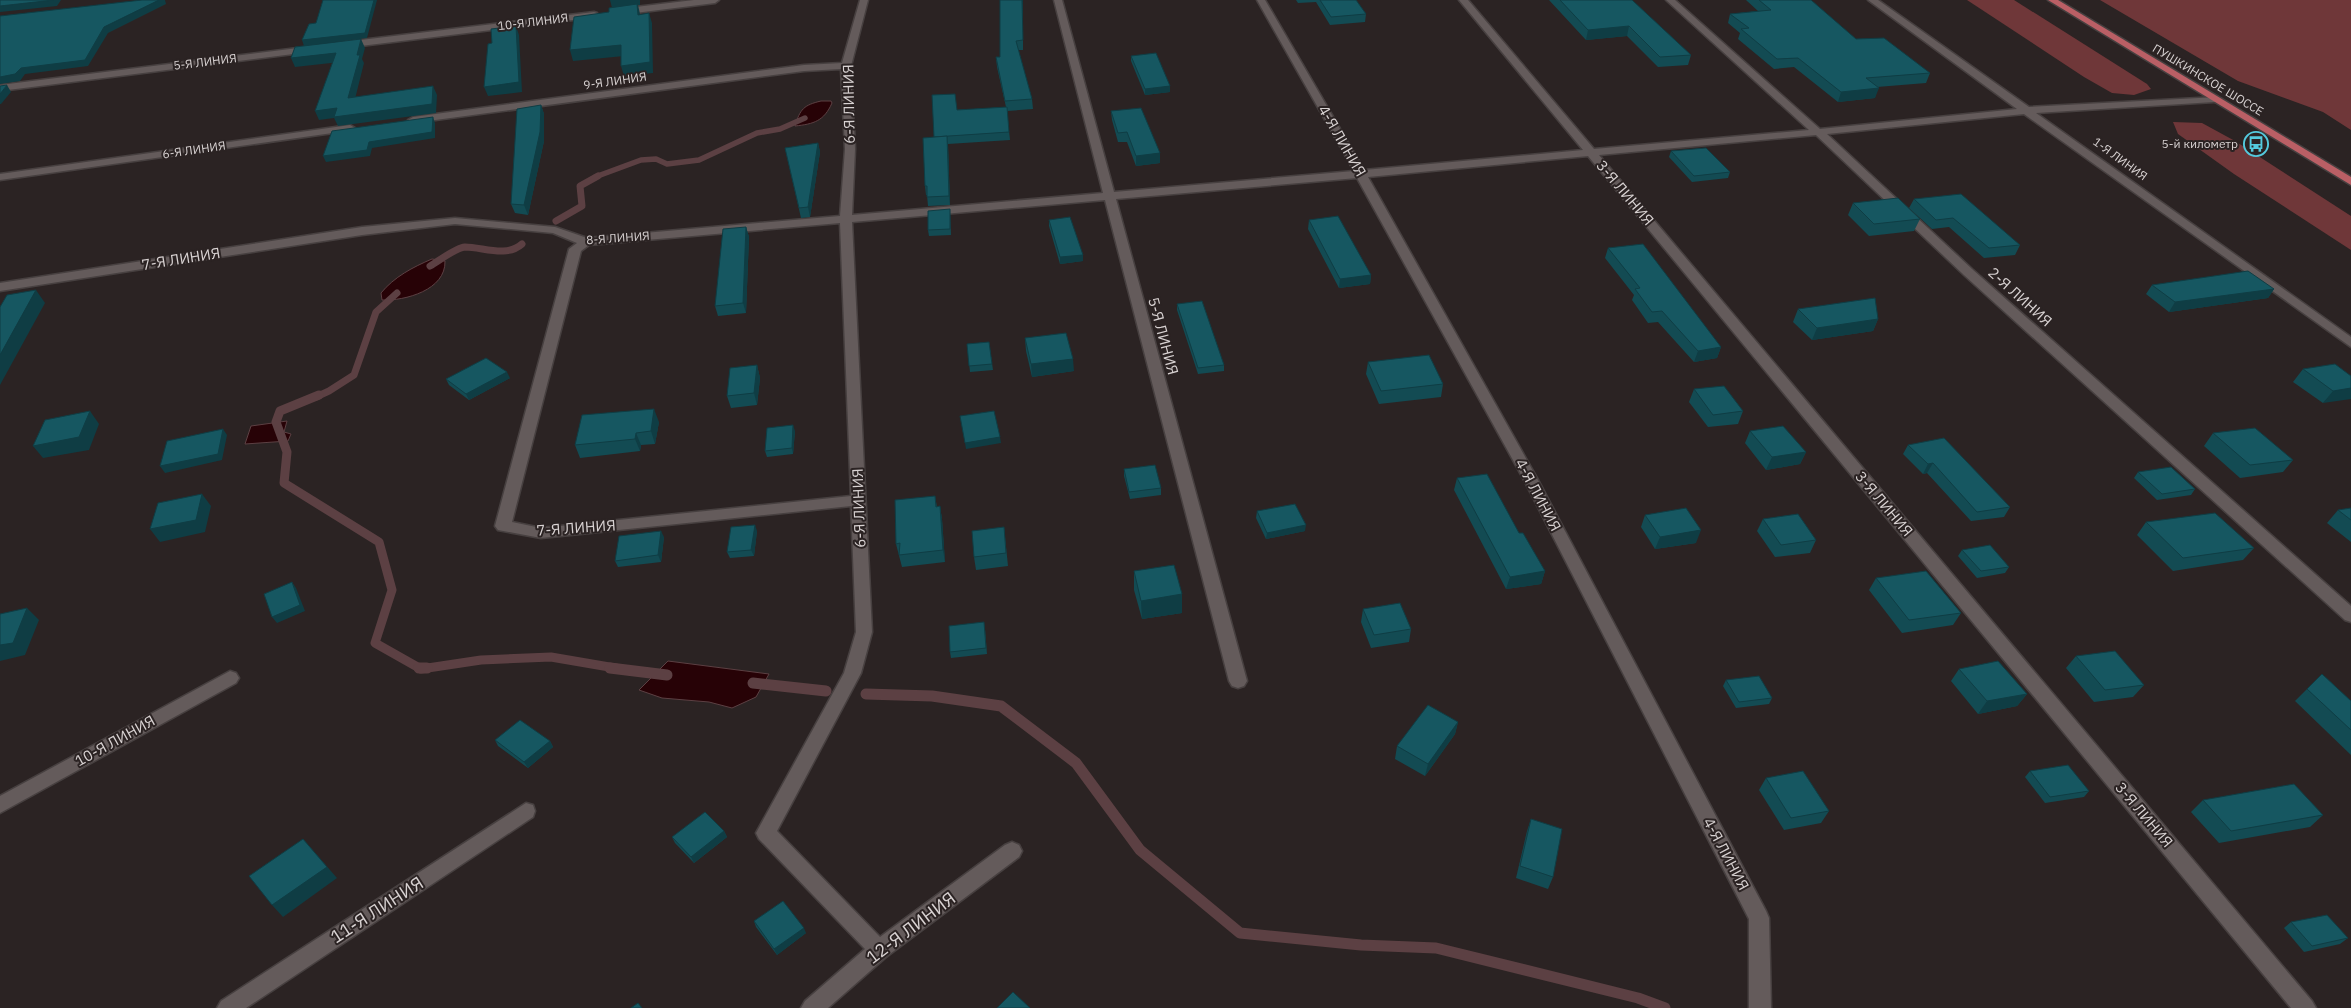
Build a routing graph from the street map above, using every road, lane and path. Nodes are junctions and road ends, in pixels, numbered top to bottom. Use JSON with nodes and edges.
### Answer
{"nodes":[{"id":1,"x":715,"y":0,"type":"edge"},
{"id":2,"x":864,"y":0,"type":"edge"},
{"id":3,"x":1058,"y":0,"type":"edge"},
{"id":4,"x":1261,"y":0,"type":"edge"},
{"id":5,"x":1464,"y":0,"type":"edge"},
{"id":6,"x":1670,"y":0,"type":"edge"},
{"id":7,"x":1872,"y":0,"type":"edge"},
{"id":8,"x":2052,"y":0,"type":"edge"},
{"id":9,"x":411,"y":37,"type":"joint"},
{"id":10,"x":846,"y":66,"type":"junction"},
{"id":11,"x":0,"y":88,"type":"edge"},
{"id":12,"x":2214,"y":98,"type":"junction"},
{"id":13,"x":2029,"y":110,"type":"junction"},
{"id":14,"x":398,"y":122,"type":"edge"},
{"id":15,"x":359,"y":127,"type":"edge"},
{"id":16,"x":1818,"y":132,"type":"junction"},
{"id":17,"x":1592,"y":153,"type":"junction"},
{"id":18,"x":1361,"y":174,"type":"junction"},
{"id":19,"x":0,"y":177,"type":"edge"},
{"id":20,"x":2351,"y":182,"type":"edge"},
{"id":21,"x":1109,"y":196,"type":"junction"},
{"id":22,"x":846,"y":218,"type":"junction"},
{"id":23,"x":362,"y":231,"type":"joint"},
{"id":24,"x":586,"y":242,"type":"junction"},
{"id":25,"x":0,"y":287,"type":"edge"},
{"id":26,"x":2351,"y":343,"type":"edge"},
{"id":27,"x":858,"y":500,"type":"junction"},
{"id":28,"x":2351,"y":616,"type":"edge"},
{"id":29,"x":230,"y":678,"type":"dead end"},
{"id":30,"x":1238,"y":681,"type":"dead end"},
{"id":31,"x":0,"y":805,"type":"edge"},
{"id":32,"x":526,"y":811,"type":"dead end"},
{"id":33,"x":1012,"y":851,"type":"dead end"},
{"id":34,"x":879,"y":950,"type":"junction"},
{"id":35,"x":228,"y":1008,"type":"edge"},
{"id":36,"x":812,"y":1008,"type":"edge"},
{"id":37,"x":1760,"y":1008,"type":"edge"},
{"id":38,"x":2305,"y":1008,"type":"edge"}],
"edges":[{"from":1,"to":9,"type":"street","name":"10-Я ЛИНИЯ"},
{"from":2,"to":10,"type":"street","name":"6-Я ЛИНИЯ"},
{"from":3,"to":21,"type":"street","name":"5-Я ЛИНИЯ"},
{"from":4,"to":18,"type":"street","name":"4-Я ЛИНИЯ"},
{"from":5,"to":17,"type":"street","name":"3-Я ЛИНИЯ"},
{"from":6,"to":16,"type":"street","name":"2-Я ЛИНИЯ"},
{"from":7,"to":13,"type":"street","name":"1-Я ЛИНИЯ"},
{"from":8,"to":12,"type":"main road","name":"ПУШКИНСКОЕ ШОССЕ"},
{"from":9,"to":11,"type":"street","name":"5-Я ЛИНИЯ"},
{"from":10,"to":14,"type":"street","name":"9-Я ЛИНИЯ"},
{"from":10,"to":22,"type":"street","name":"6-Я ЛИНИЯ"},
{"from":12,"to":13,"type":"street","name":"8-Я ЛИНИЯ"},
{"from":12,"to":20,"type":"main road","name":"ПУШКИНСКОЕ ШОССЕ"},
{"from":13,"to":16,"type":"street","name":"8-Я ЛИНИЯ"},
{"from":13,"to":26,"type":"street","name":"1-Я ЛИНИЯ"},
{"from":15,"to":19,"type":"street","name":"6-Я ЛИНИЯ"},
{"from":16,"to":17,"type":"street","name":"8-Я ЛИНИЯ"},
{"from":16,"to":28,"type":"street","name":"2-Я ЛИНИЯ"},
{"from":17,"to":18,"type":"street","name":"8-Я ЛИНИЯ"},
{"from":17,"to":38,"type":"street","name":"3-Я ЛИНИЯ"},
{"from":18,"to":21,"type":"street","name":"8-Я ЛИНИЯ"},
{"from":18,"to":37,"type":"street","name":"4-Я ЛИНИЯ"},
{"from":21,"to":22,"type":"street","name":"8-Я ЛИНИЯ"},
{"from":21,"to":30,"type":"street","name":"5-Я ЛИНИЯ"},
{"from":22,"to":24,"type":"street","name":"8-Я ЛИНИЯ"},
{"from":22,"to":27,"type":"street","name":"6-Я ЛИНИЯ"},
{"from":23,"to":24,"type":"street","name":"8-Я ЛИНИЯ"},
{"from":23,"to":25,"type":"street","name":"7-Я ЛИНИЯ"},
{"from":24,"to":27,"type":"street","name":"7-Я ЛИНИЯ"},
{"from":27,"to":34,"type":"street","name":"6-Я ЛИНИЯ"},
{"from":29,"to":31,"type":"street","name":"10-Я ЛИНИЯ"},
{"from":32,"to":35,"type":"street","name":"11-Я ЛИНИЯ"},
{"from":33,"to":34,"type":"street","name":"12-Я ЛИНИЯ"},
{"from":34,"to":36,"type":"street","name":"12-Я ЛИНИЯ"}]}
